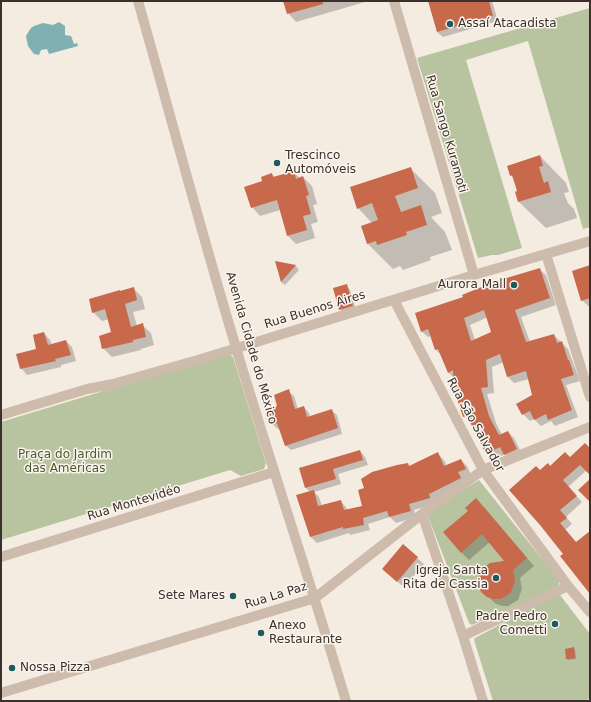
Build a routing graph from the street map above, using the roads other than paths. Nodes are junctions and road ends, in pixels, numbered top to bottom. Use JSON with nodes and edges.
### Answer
{"nodes":[{"id":1,"x":138,"y":1,"type":"edge"},
{"id":2,"x":394,"y":1,"type":"edge"},
{"id":3,"x":590,"y":241,"type":"edge"},
{"id":4,"x":546,"y":254,"type":"junction"},
{"id":5,"x":474,"y":275,"type":"junction"},
{"id":6,"x":394,"y":300,"type":"junction"},
{"id":7,"x":236,"y":348,"type":"junction"},
{"id":8,"x":590,"y":396,"type":"edge"},
{"id":9,"x":1,"y":415,"type":"edge"},
{"id":10,"x":590,"y":427,"type":"edge"},
{"id":11,"x":483,"y":470,"type":"junction"},
{"id":12,"x":274,"y":472,"type":"junction"},
{"id":13,"x":422,"y":514,"type":"junction"},
{"id":14,"x":1,"y":557,"type":"edge"},
{"id":15,"x":568,"y":586,"type":"junction"},
{"id":16,"x":315,"y":598,"type":"junction"},
{"id":17,"x":590,"y":612,"type":"edge"},
{"id":18,"x":463,"y":636,"type":"junction"},
{"id":19,"x":1,"y":693,"type":"edge"},
{"id":20,"x":346,"y":701,"type":"edge"},
{"id":21,"x":483,"y":701,"type":"edge"}],
"edges":[{"from":1,"to":7,"type":"street","name":"Avenida Cidade do México"},
{"from":2,"to":5,"type":"street","name":"Rua Sango Kuramoti"},
{"from":3,"to":4,"type":"street","name":"Rua Buenos Aires"},
{"from":4,"to":5,"type":"street","name":"Rua Buenos Aires"},
{"from":4,"to":8,"type":"street"},
{"from":5,"to":6,"type":"street","name":"Rua Buenos Aires"},
{"from":6,"to":7,"type":"street","name":"Rua Buenos Aires"},
{"from":6,"to":11,"type":"street","name":"Rua São Salvador"},
{"from":7,"to":9,"type":"street","name":"Rua Buenos Aires"},
{"from":7,"to":12,"type":"street","name":"Avenida Cidade do México"},
{"from":10,"to":11,"type":"street","name":"Rua La Paz"},
{"from":11,"to":13,"type":"street","name":"Rua La Paz"},
{"from":11,"to":15,"type":"street","name":"Rua São Salvador"},
{"from":12,"to":14,"type":"street","name":"Rua Montevidéo"},
{"from":12,"to":16,"type":"street","name":"Avenida Cidade do México"},
{"from":13,"to":16,"type":"street","name":"Rua La Paz"},
{"from":13,"to":18,"type":"street"},
{"from":15,"to":17,"type":"street","name":"Rua São Salvador"},
{"from":15,"to":18,"type":"street"},
{"from":16,"to":19,"type":"street","name":"Rua La Paz"},
{"from":16,"to":20,"type":"street","name":"Avenida Cidade do México"},
{"from":18,"to":21,"type":"street"}]}
